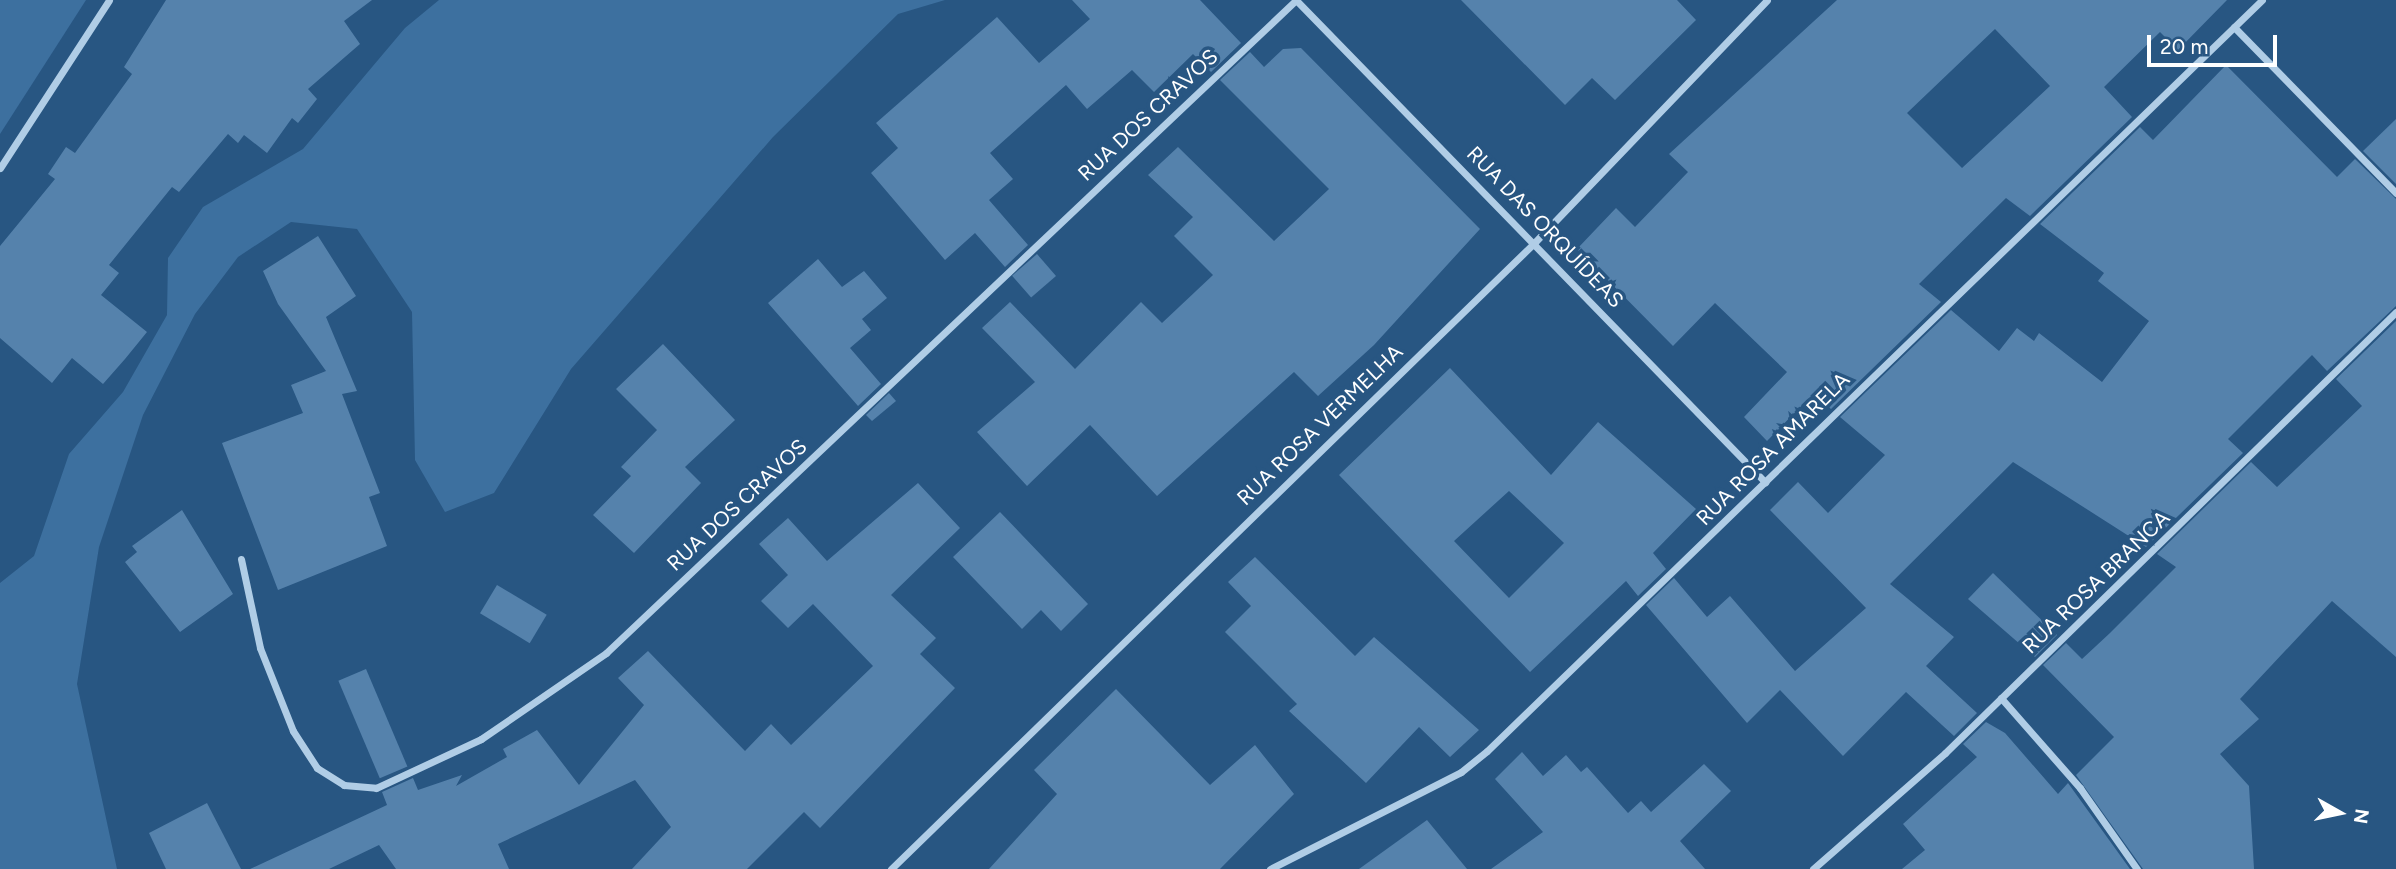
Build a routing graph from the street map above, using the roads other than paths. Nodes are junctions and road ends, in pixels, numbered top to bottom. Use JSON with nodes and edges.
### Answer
{"nodes":[{"id":1,"x":109,"y":0,"type":"edge"},
{"id":2,"x":1296,"y":0,"type":"edge"},
{"id":3,"x":1767,"y":0,"type":"edge"},
{"id":4,"x":2262,"y":0,"type":"edge"},
{"id":5,"x":2234,"y":27,"type":"junction"},
{"id":6,"x":0,"y":168,"type":"edge"},
{"id":7,"x":2396,"y":193,"type":"edge"},
{"id":8,"x":1535,"y":242,"type":"junction"},
{"id":9,"x":2396,"y":312,"type":"edge"},
{"id":10,"x":1765,"y":482,"type":"junction"},
{"id":11,"x":241,"y":559,"type":"dead end"},
{"id":12,"x":2001,"y":698,"type":"junction"},
{"id":13,"x":891,"y":869,"type":"edge"},
{"id":14,"x":1270,"y":869,"type":"edge"},
{"id":15,"x":1813,"y":869,"type":"edge"},
{"id":16,"x":2137,"y":869,"type":"edge"}],
"edges":[{"from":1,"to":6,"type":"street"},
{"from":2,"to":8,"type":"street","name":"RUA DAS ORQUÍDEAS"},
{"from":2,"to":11,"type":"street","name":"RUA DOS CRAVOS"},
{"from":3,"to":8,"type":"street","name":"RUA ROSA VERMELHA"},
{"from":4,"to":5,"type":"street","name":"RUA ROSA AMARELA"},
{"from":5,"to":7,"type":"street"},
{"from":5,"to":10,"type":"street","name":"RUA ROSA AMARELA"},
{"from":8,"to":10,"type":"street","name":"RUA DAS ORQUÍDEAS"},
{"from":8,"to":13,"type":"street","name":"RUA ROSA VERMELHA"},
{"from":9,"to":12,"type":"street","name":"RUA ROSA BRANCA"},
{"from":10,"to":14,"type":"street","name":"RUA ROSA AMARELA"},
{"from":12,"to":15,"type":"street","name":"RUA ROSA BRANCA"},
{"from":12,"to":16,"type":"street"}]}
